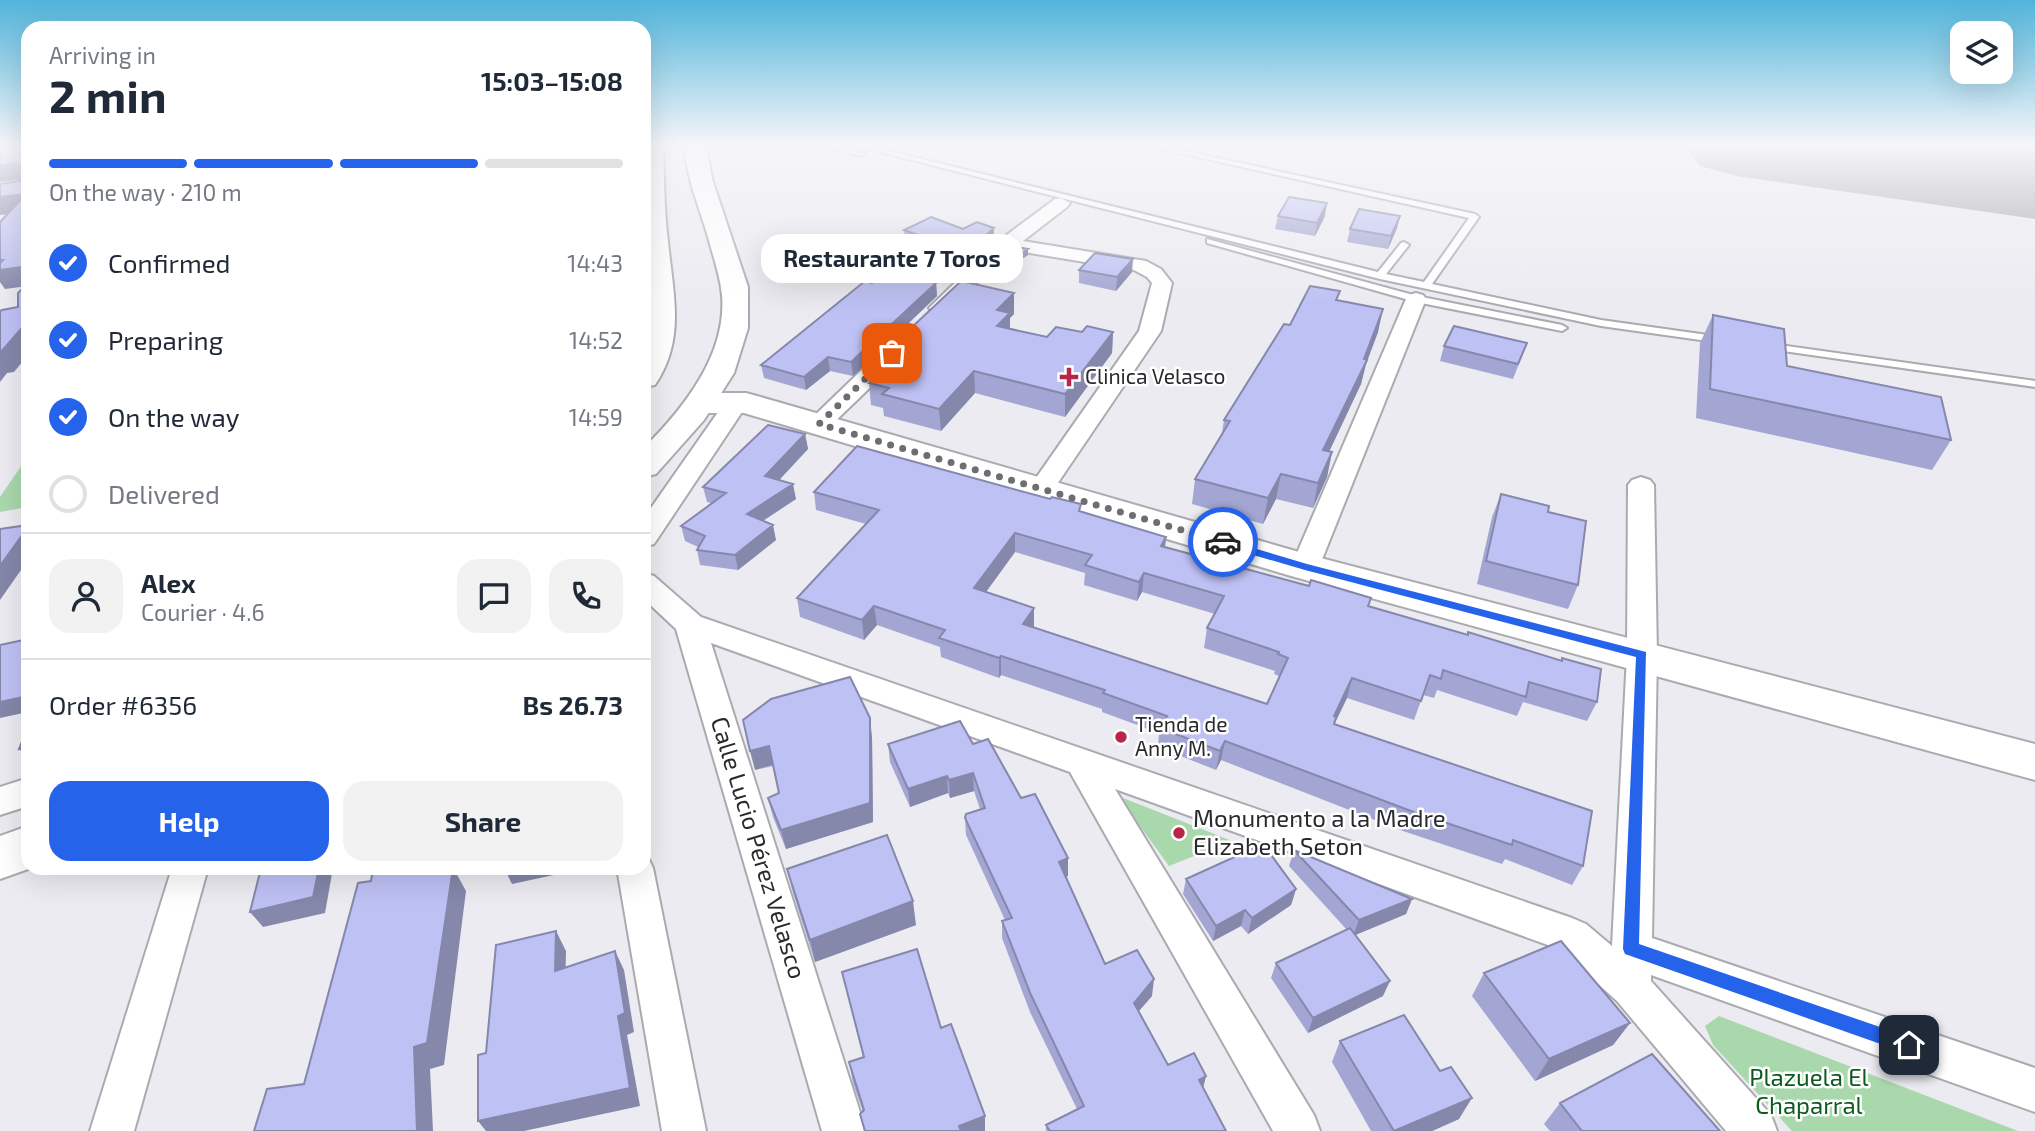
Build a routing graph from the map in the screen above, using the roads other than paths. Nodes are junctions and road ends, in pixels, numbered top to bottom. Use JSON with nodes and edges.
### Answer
{"nodes":[{"id":1,"x":708,"y":197,"type":"edge"},
{"id":2,"x":1037,"y":197,"type":"edge"},
{"id":3,"x":1064,"y":197,"type":"edge"},
{"id":4,"x":1383,"y":197,"type":"edge"},
{"id":5,"x":1062,"y":203,"type":"junction"},
{"id":6,"x":1007,"y":244,"type":"junction"},
{"id":7,"x":1405,"y":245,"type":"dead end"},
{"id":8,"x":651,"y":265,"type":"edge"},
{"id":9,"x":1380,"y":276,"type":"junction"},
{"id":10,"x":1421,"y":293,"type":"junction"},
{"id":11,"x":1562,"y":328,"type":"dead end"},
{"id":12,"x":1739,"y":342,"type":"edge"},
{"id":13,"x":1753,"y":344,"type":"edge"},
{"id":14,"x":651,"y":365,"type":"edge"},
{"id":15,"x":2035,"y":384,"type":"edge"},
{"id":16,"x":719,"y":403,"type":"junction"},
{"id":17,"x":819,"y":424,"type":"junction"},
{"id":18,"x":651,"y":460,"type":"edge"},
{"id":19,"x":1641,"y":485,"type":"dead end"},
{"id":20,"x":1042,"y":488,"type":"junction"},
{"id":21,"x":651,"y":525,"type":"edge"},
{"id":22,"x":1305,"y":567,"type":"junction"},
{"id":23,"x":651,"y":589,"type":"edge"},
{"id":24,"x":691,"y":624,"type":"junction"},
{"id":25,"x":1642,"y":655,"type":"junction"},
{"id":26,"x":2035,"y":762,"type":"edge"},
{"id":27,"x":1083,"y":765,"type":"junction"},
{"id":28,"x":21,"y":794,"type":"edge"},
{"id":29,"x":0,"y":801,"type":"edge"},
{"id":30,"x":21,"y":850,"type":"edge"},
{"id":31,"x":0,"y":858,"type":"edge"},
{"id":32,"x":188,"y":875,"type":"edge"},
{"id":33,"x":636,"y":875,"type":"edge"},
{"id":34,"x":1631,"y":968,"type":"junction"},
{"id":35,"x":2035,"y":1090,"type":"edge"},
{"id":36,"x":112,"y":1131,"type":"edge"},
{"id":37,"x":684,"y":1131,"type":"edge"},
{"id":38,"x":844,"y":1131,"type":"edge"},
{"id":39,"x":1298,"y":1131,"type":"edge"},
{"id":40,"x":1755,"y":1131,"type":"edge"}],
"edges":[{"from":1,"to":16,"type":"main road"},
{"from":2,"to":5,"type":"lane"},
{"from":3,"to":9,"type":"lane"},
{"from":4,"to":10,"type":"lane"},
{"from":5,"to":6,"type":"street"},
{"from":5,"to":10,"type":"lane"},
{"from":6,"to":17,"type":"street"},
{"from":6,"to":20,"type":"street"},
{"from":7,"to":9,"type":"lane"},
{"from":8,"to":14,"type":"main road"},
{"from":9,"to":10,"type":"lane"},
{"from":10,"to":11,"type":"lane"},
{"from":10,"to":12,"type":"lane"},
{"from":10,"to":22,"type":"street"},
{"from":13,"to":15,"type":"lane"},
{"from":16,"to":17,"type":"main road"},
{"from":16,"to":18,"type":"main road"},
{"from":16,"to":21,"type":"street"},
{"from":17,"to":20,"type":"main road"},
{"from":19,"to":25,"type":"street"},
{"from":20,"to":22,"type":"main road"},
{"from":22,"to":25,"type":"main road"},
{"from":23,"to":24,"type":"street"},
{"from":24,"to":27,"type":"street"},
{"from":24,"to":38,"type":"street","name":"Calle Lucio Pérez Velasco"},
{"from":25,"to":26,"type":"main road"},
{"from":25,"to":34,"type":"street"},
{"from":27,"to":34,"type":"street"},
{"from":27,"to":39,"type":"street"},
{"from":28,"to":29,"type":"street"},
{"from":30,"to":31,"type":"main road"},
{"from":32,"to":36,"type":"street"},
{"from":33,"to":37,"type":"street"},
{"from":34,"to":35,"type":"street"},
{"from":34,"to":40,"type":"street"}]}
